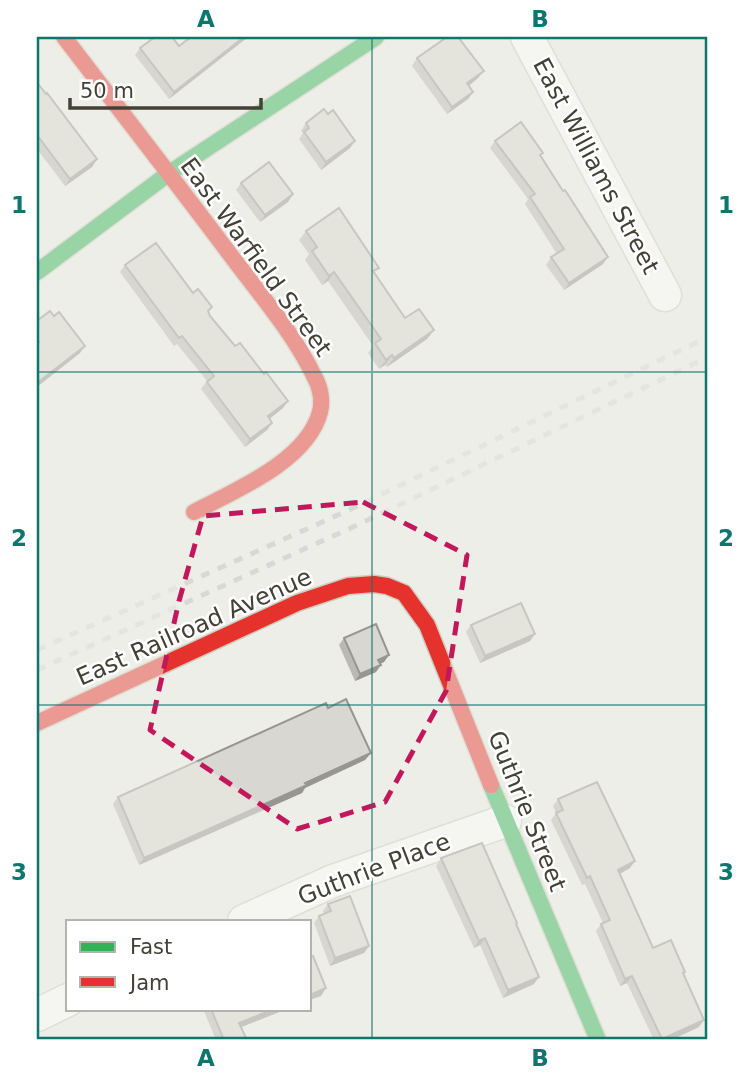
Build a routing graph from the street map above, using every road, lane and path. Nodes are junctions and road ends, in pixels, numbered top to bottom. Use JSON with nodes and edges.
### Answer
{"nodes":[{"id":1,"x":64,"y":37,"type":"edge"},
{"id":2,"x":376,"y":37,"type":"edge"},
{"id":3,"x":527,"y":37,"type":"edge"},
{"id":4,"x":167,"y":174,"type":"junction"},
{"id":5,"x":37,"y":272,"type":"edge"},
{"id":6,"x":665,"y":295,"type":"dead end"},
{"id":7,"x":194,"y":512,"type":"dead end"},
{"id":8,"x":411,"y":600,"type":"joint"},
{"id":9,"x":37,"y":723,"type":"edge"},
{"id":10,"x":505,"y":821,"type":"junction"},
{"id":11,"x":246,"y":920,"type":"edge"},
{"id":12,"x":66,"y":1001,"type":"edge"},
{"id":13,"x":37,"y":1015,"type":"edge"},
{"id":14,"x":598,"y":1040,"type":"edge"}],
"edges":[{"from":1,"to":4,"type":"street","name":"East Warfield Street"},
{"from":2,"to":4,"type":"street"},
{"from":3,"to":6,"type":"street","name":"East Williams Street"},
{"from":4,"to":5,"type":"street"},
{"from":4,"to":7,"type":"street","name":"East Warfield Street"},
{"from":8,"to":9,"type":"street","name":"East Railroad Avenue"},
{"from":8,"to":10,"type":"street","name":"Guthrie Street"},
{"from":10,"to":11,"type":"street","name":"Guthrie Place"},
{"from":10,"to":14,"type":"street","name":"Guthrie Street"},
{"from":12,"to":13,"type":"street"}]}
